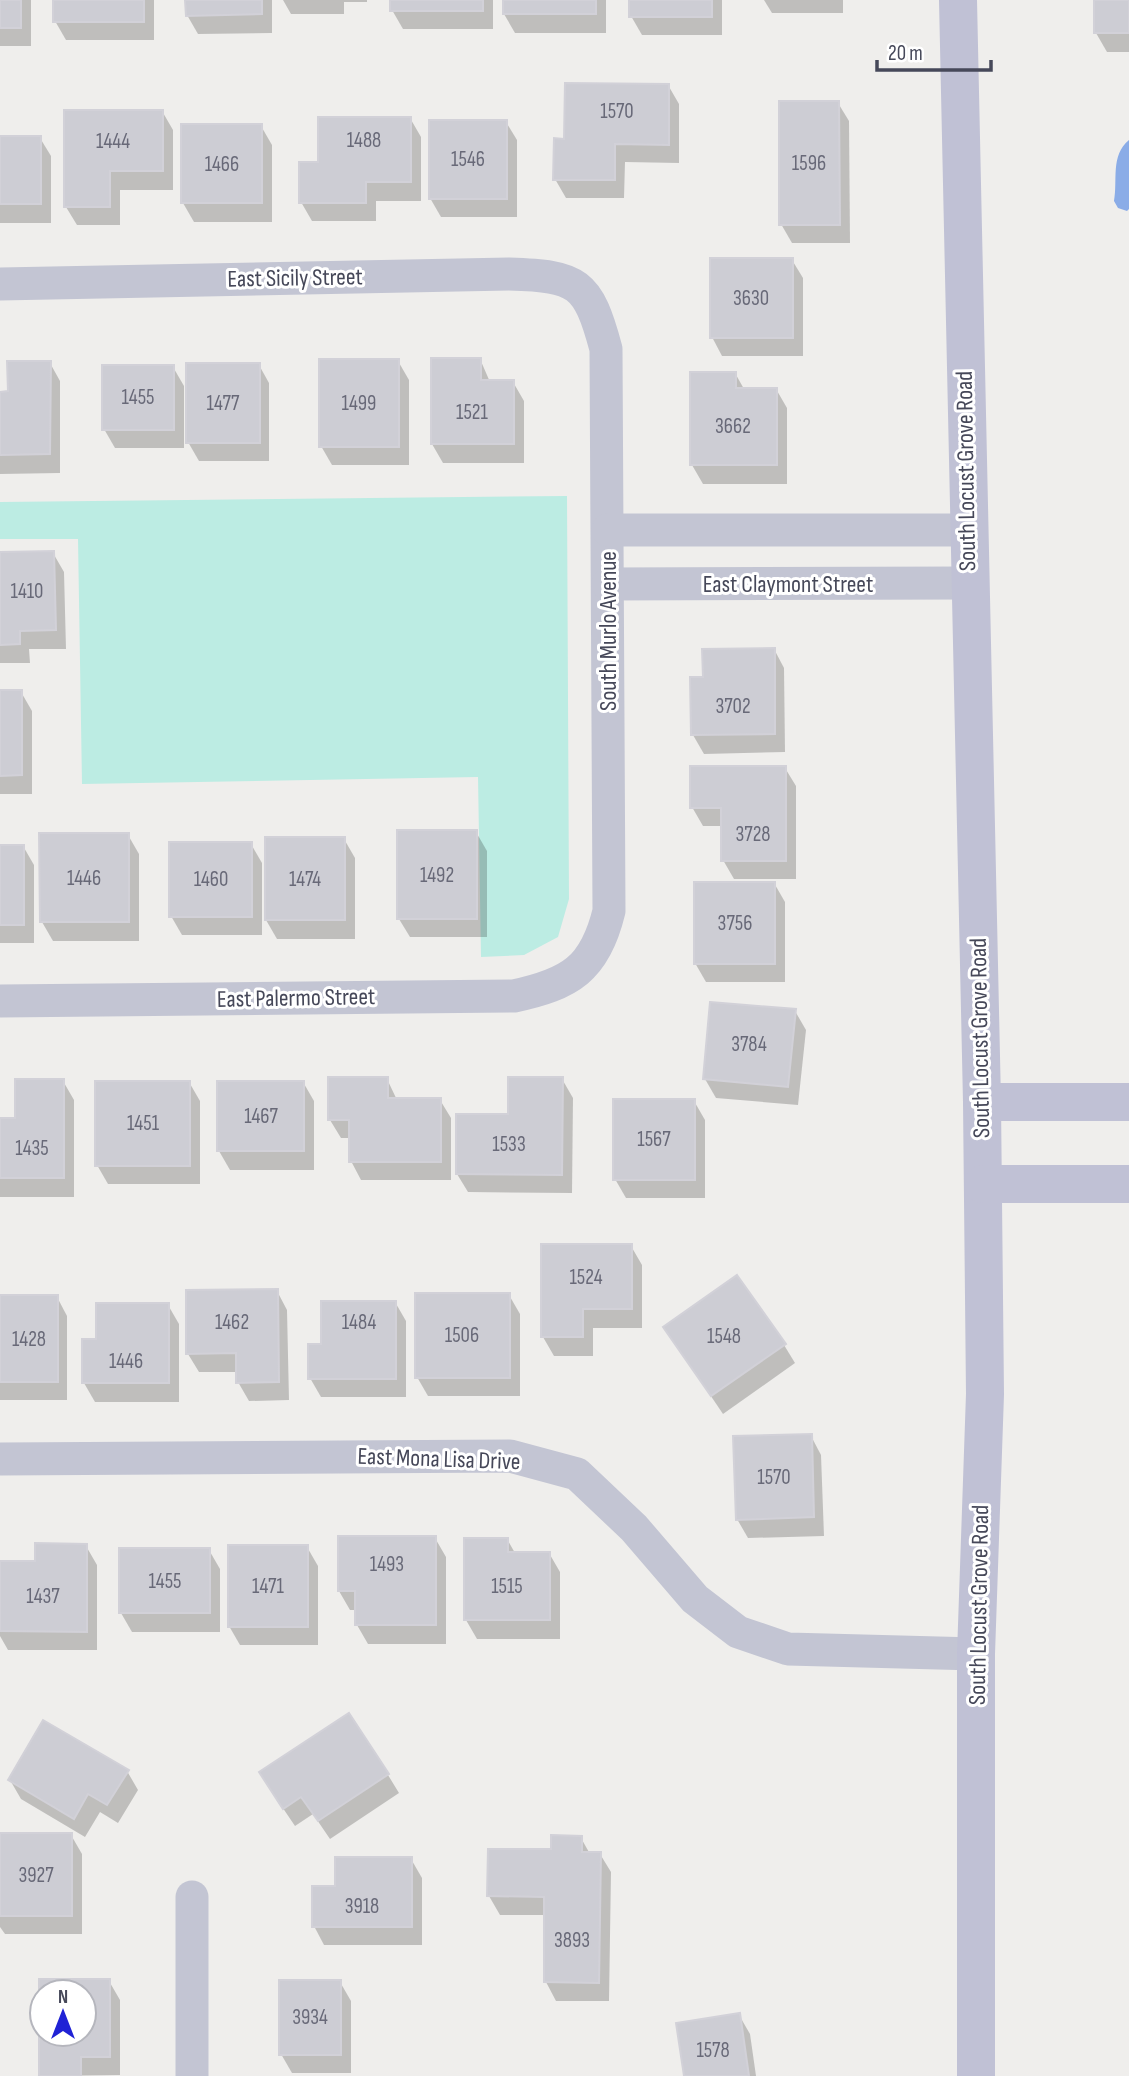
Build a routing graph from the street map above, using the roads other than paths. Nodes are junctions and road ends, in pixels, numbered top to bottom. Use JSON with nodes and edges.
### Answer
{"nodes":[{"id":1,"x":958,"y":0,"type":"edge"},
{"id":2,"x":0,"y":284,"type":"edge"},
{"id":3,"x":587,"y":293,"type":"joint"},
{"id":4,"x":608,"y":530,"type":"junction"},
{"id":5,"x":967,"y":530,"type":"junction"},
{"id":6,"x":968,"y":583,"type":"junction"},
{"id":7,"x":608,"y":584,"type":"junction"},
{"id":8,"x":584,"y":966,"type":"joint"},
{"id":9,"x":0,"y":1001,"type":"edge"},
{"id":10,"x":982,"y":1102,"type":"junction"},
{"id":11,"x":1129,"y":1102,"type":"edge"},
{"id":12,"x":983,"y":1184,"type":"junction"},
{"id":13,"x":1129,"y":1184,"type":"edge"},
{"id":14,"x":0,"y":1459,"type":"edge"},
{"id":15,"x":976,"y":1654,"type":"junction"},
{"id":16,"x":192,"y":1897,"type":"dead end"},
{"id":17,"x":192,"y":2076,"type":"edge"},
{"id":18,"x":976,"y":2076,"type":"edge"}],
"edges":[{"from":1,"to":5,"type":"main road","name":"South Locust Grove Road"},
{"from":2,"to":3,"type":"street","name":"East Sicily Street"},
{"from":3,"to":4,"type":"street","name":"South Murlo Avenue"},
{"from":4,"to":5,"type":"street"},
{"from":4,"to":7,"type":"street","name":"South Murlo Avenue"},
{"from":5,"to":6,"type":"main road","name":"South Locust Grove Road"},
{"from":6,"to":7,"type":"street","name":"East Claymont Street"},
{"from":6,"to":10,"type":"main road","name":"South Locust Grove Road"},
{"from":7,"to":8,"type":"street","name":"South Murlo Avenue"},
{"from":8,"to":9,"type":"street","name":"East Palermo Street"},
{"from":10,"to":11,"type":"main road"},
{"from":10,"to":12,"type":"main road","name":"South Locust Grove Road"},
{"from":12,"to":13,"type":"main road"},
{"from":12,"to":15,"type":"main road","name":"South Locust Grove Road"},
{"from":14,"to":15,"type":"street","name":"East Mona Lisa Drive"},
{"from":15,"to":18,"type":"main road","name":"South Locust Grove Road"},
{"from":16,"to":17,"type":"street"}]}
